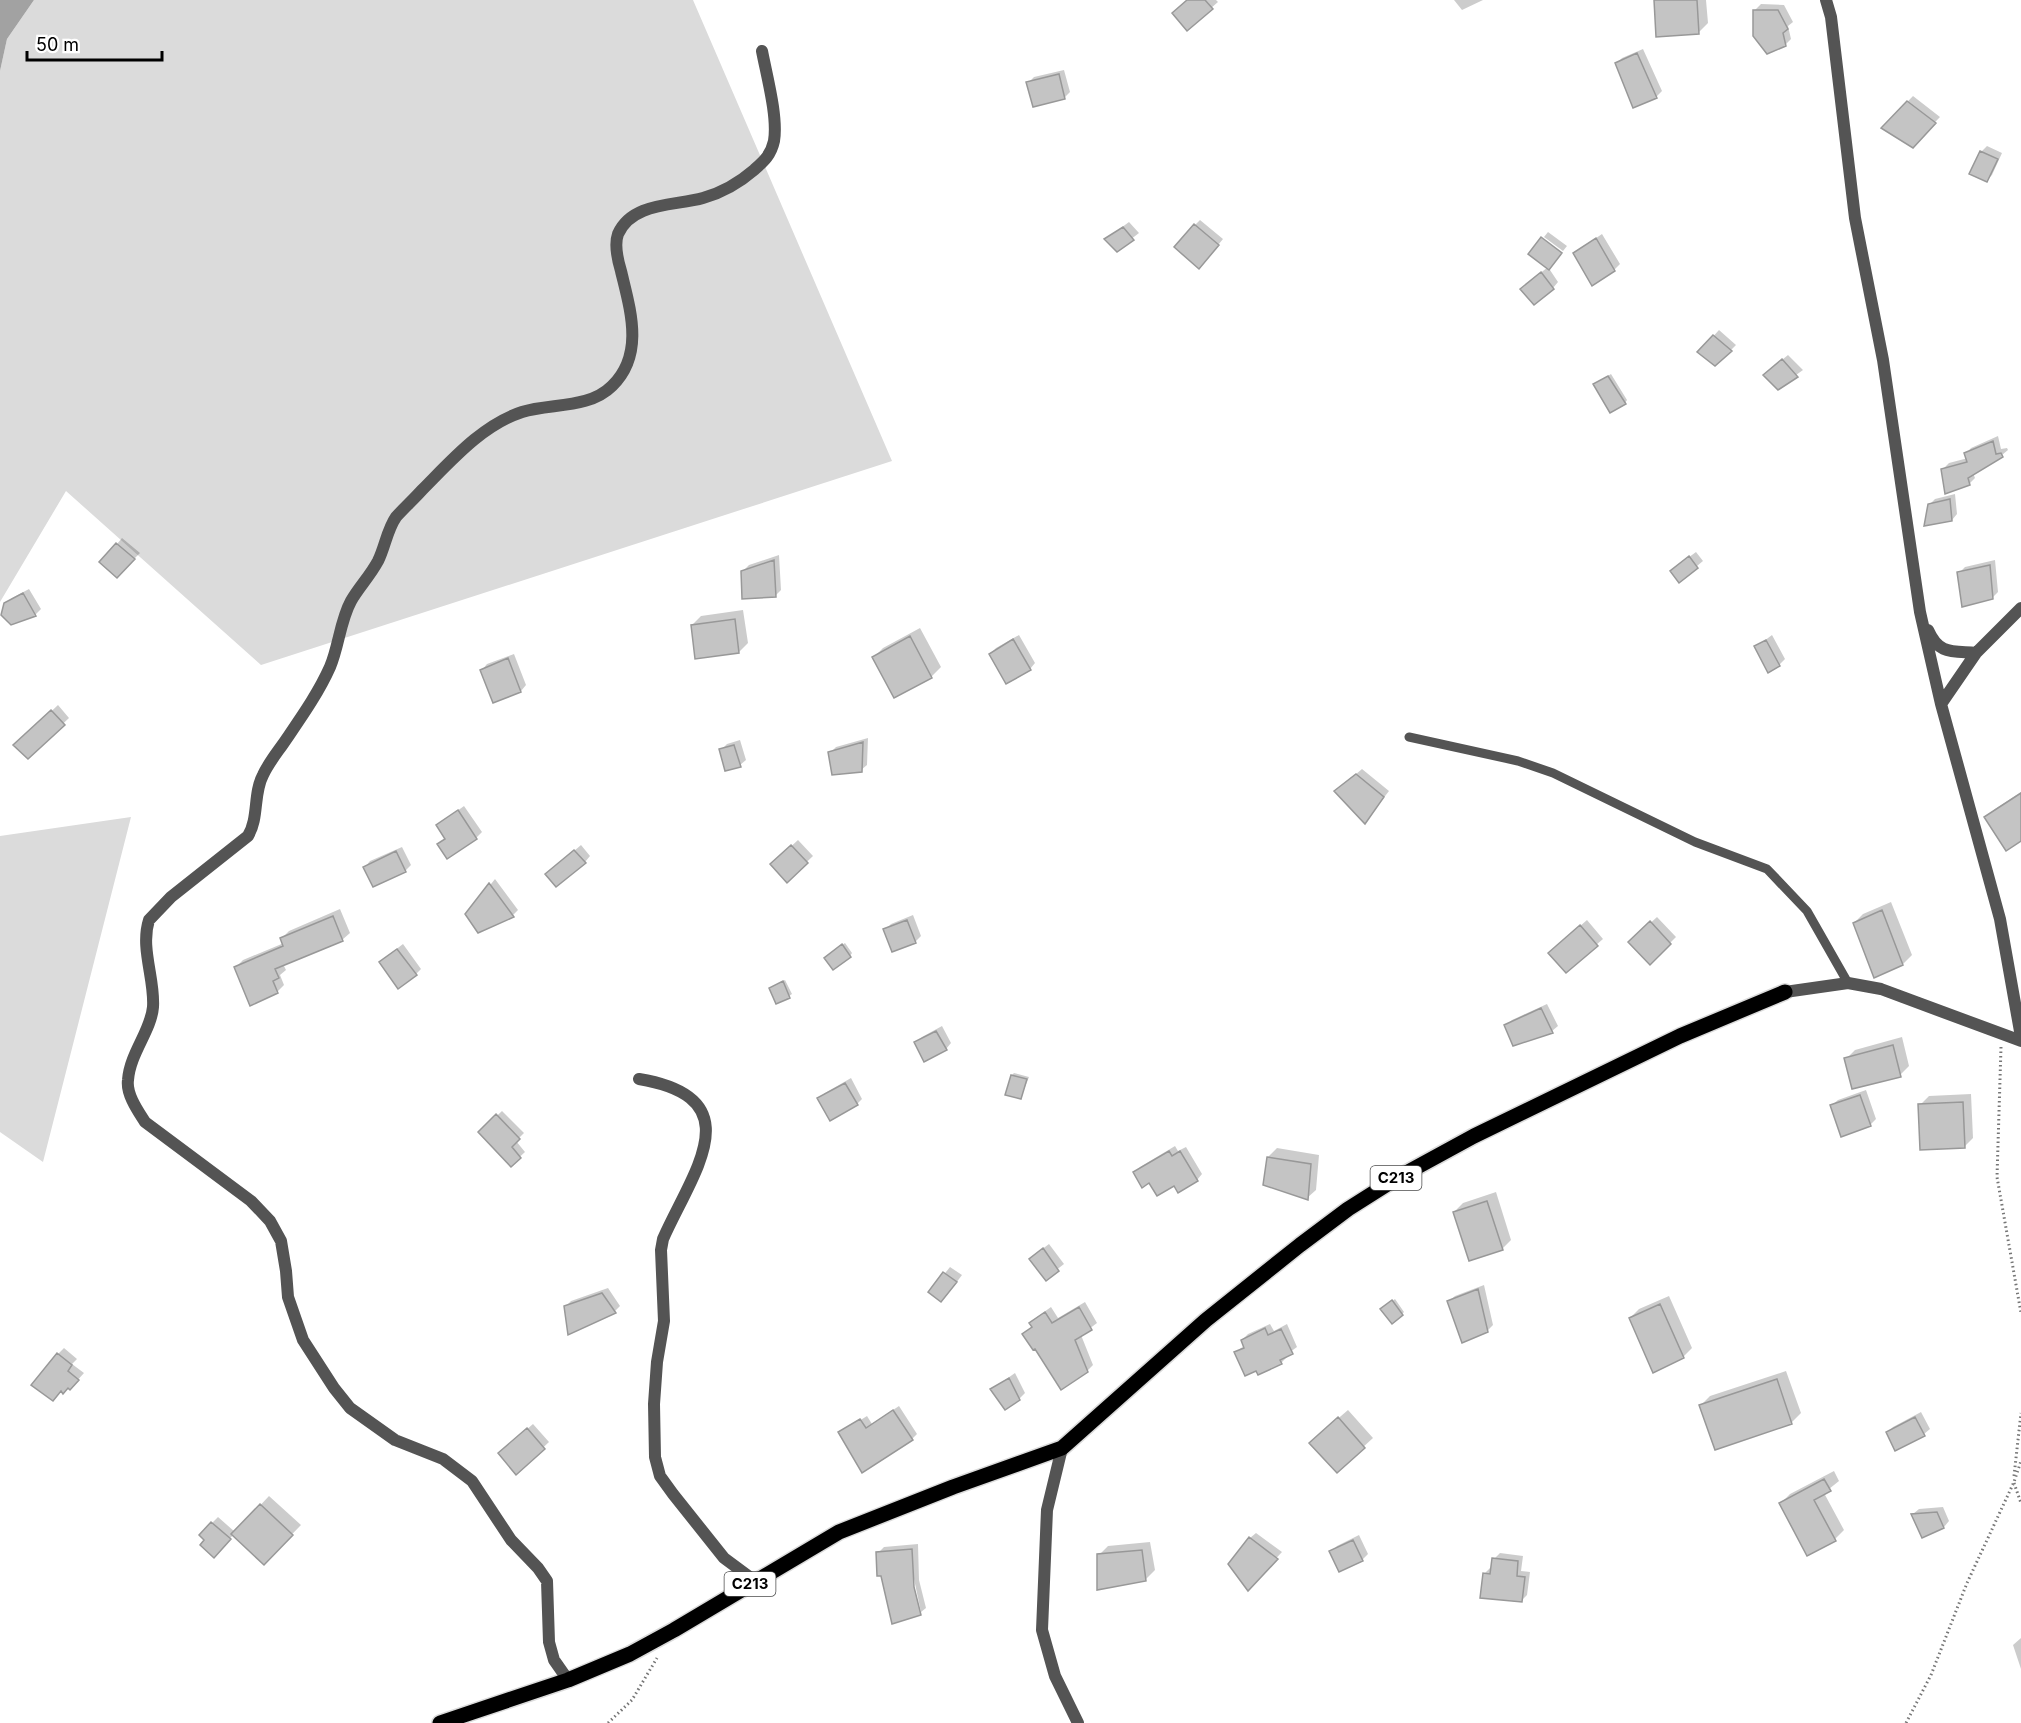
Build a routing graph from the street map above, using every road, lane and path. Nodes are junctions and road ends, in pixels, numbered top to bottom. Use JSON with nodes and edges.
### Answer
{"nodes":[{"id":1,"x":1826,"y":0,"type":"edge"},
{"id":2,"x":762,"y":51,"type":"dead end"},
{"id":3,"x":2021,"y":608,"type":"edge"},
{"id":4,"x":1920,"y":612,"type":"junction"},
{"id":5,"x":1976,"y":653,"type":"junction"},
{"id":6,"x":1941,"y":704,"type":"junction"},
{"id":7,"x":1409,"y":737,"type":"dead end"},
{"id":8,"x":1848,"y":983,"type":"junction"},
{"id":9,"x":1785,"y":992,"type":"joint"},
{"id":10,"x":2001,"y":1034,"type":"junction"},
{"id":11,"x":2021,"y":1039,"type":"edge"},
{"id":12,"x":639,"y":1079,"type":"dead end"},
{"id":13,"x":2021,"y":1313,"type":"edge"},
{"id":14,"x":2021,"y":1413,"type":"edge"},
{"id":15,"x":1062,"y":1448,"type":"junction"},
{"id":16,"x":2021,"y":1461,"type":"edge"},
{"id":17,"x":2014,"y":1482,"type":"junction"},
{"id":18,"x":2021,"y":1503,"type":"edge"},
{"id":19,"x":755,"y":1581,"type":"junction"},
{"id":20,"x":674,"y":1630,"type":"junction"},
{"id":21,"x":568,"y":1680,"type":"junction"},
{"id":22,"x":440,"y":1723,"type":"edge"},
{"id":23,"x":608,"y":1723,"type":"edge"},
{"id":24,"x":1078,"y":1723,"type":"edge"},
{"id":25,"x":1906,"y":1723,"type":"edge"}],
"edges":[{"from":1,"to":4,"type":"street"},
{"from":2,"to":21,"type":"street"},
{"from":3,"to":5,"type":"street"},
{"from":4,"to":5,"type":"street"},
{"from":4,"to":6,"type":"street"},
{"from":5,"to":6,"type":"street"},
{"from":6,"to":11,"type":"street"},
{"from":7,"to":8,"type":"lane"},
{"from":8,"to":9,"type":"street"},
{"from":8,"to":10,"type":"street"},
{"from":9,"to":15,"type":"main road","number":"C213"},
{"from":10,"to":11,"type":"street"},
{"from":10,"to":13,"type":"path"},
{"from":12,"to":19,"type":"street"},
{"from":14,"to":17,"type":"path"},
{"from":15,"to":19,"type":"main road","number":"C213"},
{"from":15,"to":24,"type":"street"},
{"from":16,"to":17,"type":"path"},
{"from":17,"to":18,"type":"path"},
{"from":17,"to":25,"type":"path"},
{"from":19,"to":20,"type":"main road","number":"C213"},
{"from":20,"to":21,"type":"main road","number":"C213"},
{"from":20,"to":23,"type":"path"},
{"from":21,"to":22,"type":"main road","number":"C213"}]}
